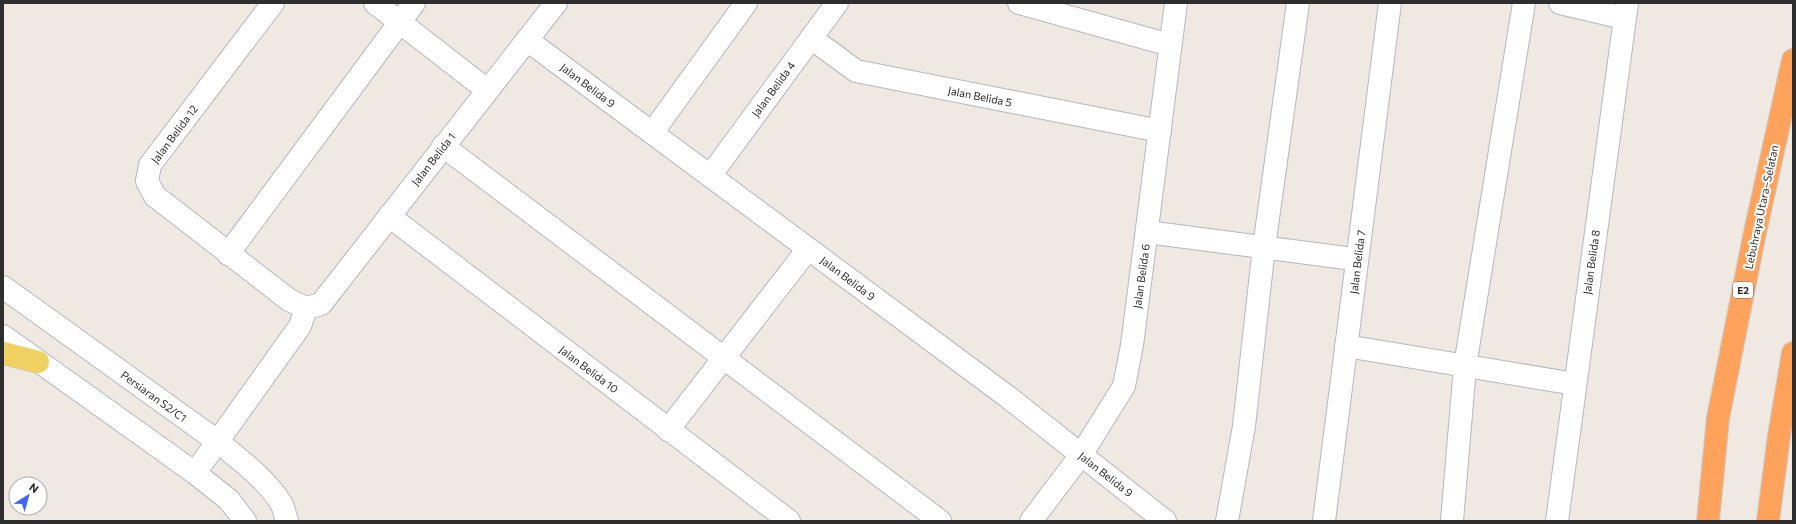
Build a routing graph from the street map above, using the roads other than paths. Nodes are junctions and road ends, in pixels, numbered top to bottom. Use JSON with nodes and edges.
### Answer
{"nodes":[{"id":1,"x":274,"y":3,"type":"edge"},
{"id":2,"x":375,"y":3,"type":"edge"},
{"id":3,"x":414,"y":3,"type":"edge"},
{"id":4,"x":556,"y":3,"type":"edge"},
{"id":5,"x":746,"y":3,"type":"edge"},
{"id":6,"x":837,"y":3,"type":"edge"},
{"id":7,"x":1019,"y":3,"type":"edge"},
{"id":8,"x":1176,"y":3,"type":"edge"},
{"id":9,"x":1298,"y":3,"type":"edge"},
{"id":10,"x":1390,"y":3,"type":"edge"},
{"id":11,"x":1524,"y":3,"type":"edge"},
{"id":12,"x":1560,"y":3,"type":"edge"},
{"id":13,"x":1625,"y":11,"type":"edge"},
{"id":14,"x":400,"y":22,"type":"junction"},
{"id":15,"x":811,"y":38,"type":"junction"},
{"id":16,"x":527,"y":40,"type":"junction"},
{"id":17,"x":1170,"y":45,"type":"junction"},
{"id":18,"x":1793,"y":60,"type":"edge"},
{"id":19,"x":487,"y":90,"type":"junction"},
{"id":20,"x":1160,"y":131,"type":"junction"},
{"id":21,"x":652,"y":133,"type":"junction"},
{"id":22,"x":443,"y":146,"type":"junction"},
{"id":23,"x":710,"y":176,"type":"junction"},
{"id":24,"x":389,"y":216,"type":"junction"},
{"id":25,"x":1146,"y":232,"type":"junction"},
{"id":26,"x":1264,"y":247,"type":"junction"},
{"id":27,"x":808,"y":249,"type":"junction"},
{"id":28,"x":228,"y":254,"type":"junction"},
{"id":29,"x":1357,"y":261,"type":"junction"},
{"id":30,"x":3,"y":287,"type":"edge"},
{"id":31,"x":306,"y":308,"type":"junction"},
{"id":32,"x":3,"y":336,"type":"edge"},
{"id":33,"x":1346,"y":346,"type":"junction"},
{"id":34,"x":3,"y":353,"type":"edge"},
{"id":35,"x":1793,"y":353,"type":"edge"},
{"id":36,"x":723,"y":358,"type":"junction"},
{"id":37,"x":38,"y":362,"type":"junction"},
{"id":38,"x":1466,"y":366,"type":"junction"},
{"id":39,"x":1574,"y":384,"type":"junction"},
{"id":40,"x":668,"y":430,"type":"junction"},
{"id":41,"x":217,"y":441,"type":"junction"},
{"id":42,"x":1081,"y":455,"type":"junction"},
{"id":43,"x":195,"y":473,"type":"junction"},
{"id":44,"x":245,"y":521,"type":"edge"},
{"id":45,"x":287,"y":521,"type":"edge"},
{"id":46,"x":789,"y":521,"type":"edge"},
{"id":47,"x":940,"y":521,"type":"edge"},
{"id":48,"x":1031,"y":521,"type":"edge"},
{"id":49,"x":1166,"y":521,"type":"edge"},
{"id":50,"x":1227,"y":521,"type":"edge"},
{"id":51,"x":1324,"y":521,"type":"edge"},
{"id":52,"x":1452,"y":521,"type":"edge"},
{"id":53,"x":1557,"y":521,"type":"edge"},
{"id":54,"x":1708,"y":521,"type":"edge"},
{"id":55,"x":1768,"y":521,"type":"edge"}],
"edges":[{"from":1,"to":28,"type":"street","name":"Jalan Belida 12"},
{"from":2,"to":14,"type":"street"},
{"from":3,"to":14,"type":"street"},
{"from":4,"to":16,"type":"street","name":"Jalan Belida 1"},
{"from":5,"to":21,"type":"street"},
{"from":6,"to":15,"type":"street","name":"Jalan Belida 4"},
{"from":7,"to":17,"type":"street"},
{"from":8,"to":17,"type":"street","name":"Jalan Belida 6"},
{"from":9,"to":26,"type":"street"},
{"from":10,"to":29,"type":"street","name":"Jalan Belida 7"},
{"from":11,"to":38,"type":"street"},
{"from":12,"to":13,"type":"street"},
{"from":13,"to":39,"type":"street","name":"Jalan Belida 8"},
{"from":14,"to":19,"type":"street"},
{"from":14,"to":28,"type":"street"},
{"from":15,"to":20,"type":"street","name":"Jalan Belida 5"},
{"from":15,"to":23,"type":"street","name":"Jalan Belida 4"},
{"from":16,"to":19,"type":"street","name":"Jalan Belida 1"},
{"from":16,"to":21,"type":"street","name":"Jalan Belida 9"},
{"from":17,"to":20,"type":"street","name":"Jalan Belida 6"},
{"from":18,"to":54,"type":"highway","name":"Lebuhraya Utara–Selatan","number":"E2"},
{"from":19,"to":22,"type":"street","name":"Jalan Belida 1"},
{"from":20,"to":25,"type":"street","name":"Jalan Belida 6"},
{"from":21,"to":23,"type":"street","name":"Jalan Belida 9"},
{"from":22,"to":24,"type":"street","name":"Jalan Belida 1"},
{"from":22,"to":36,"type":"street"},
{"from":23,"to":27,"type":"street","name":"Jalan Belida 9"},
{"from":24,"to":31,"type":"street","name":"Jalan Belida 1"},
{"from":24,"to":40,"type":"street","name":"Jalan Belida 10"},
{"from":25,"to":26,"type":"street"},
{"from":25,"to":42,"type":"street","name":"Jalan Belida 6"},
{"from":26,"to":29,"type":"street"},
{"from":26,"to":50,"type":"street"},
{"from":27,"to":36,"type":"street"},
{"from":27,"to":42,"type":"street","name":"Jalan Belida 9"},
{"from":28,"to":31,"type":"street","name":"Jalan Belida 12"},
{"from":29,"to":33,"type":"street","name":"Jalan Belida 7"},
{"from":30,"to":41,"type":"street","name":"Persiaran S2/C1"},
{"from":31,"to":41,"type":"street"},
{"from":32,"to":37,"type":"street"},
{"from":33,"to":38,"type":"street"},
{"from":33,"to":51,"type":"street","name":"Jalan Belida 7"},
{"from":34,"to":37,"type":"main road"},
{"from":35,"to":55,"type":"highway"},
{"from":36,"to":40,"type":"street"},
{"from":36,"to":47,"type":"street"},
{"from":37,"to":43,"type":"street"},
{"from":38,"to":39,"type":"street"},
{"from":38,"to":52,"type":"street"},
{"from":39,"to":53,"type":"street","name":"Jalan Belida 8"},
{"from":40,"to":46,"type":"street","name":"Jalan Belida 10"},
{"from":41,"to":43,"type":"street"},
{"from":41,"to":45,"type":"street","name":"Persiaran S2/C1"},
{"from":42,"to":48,"type":"street","name":"Jalan Belida 6"},
{"from":42,"to":49,"type":"street","name":"Jalan Belida 9"},
{"from":43,"to":44,"type":"street"}]}
